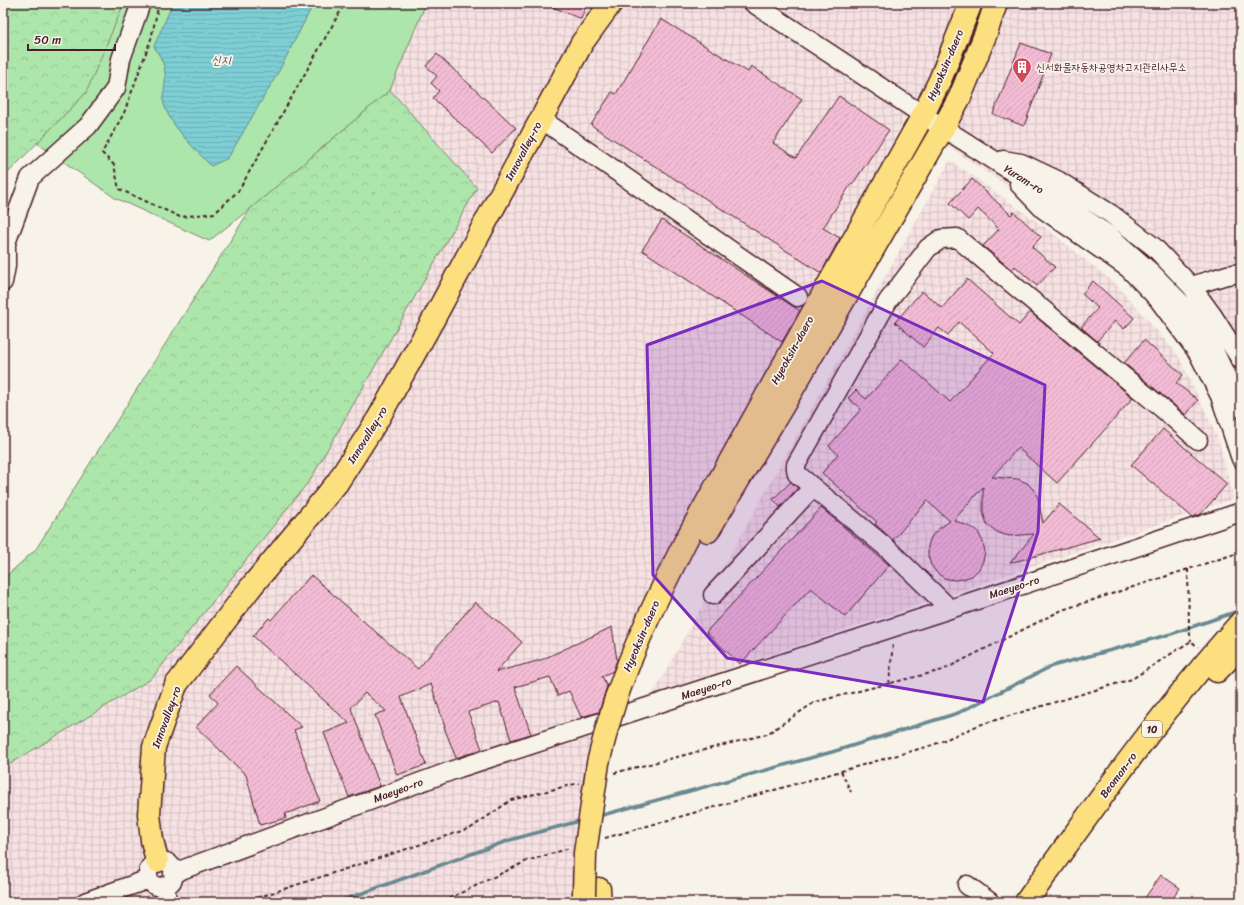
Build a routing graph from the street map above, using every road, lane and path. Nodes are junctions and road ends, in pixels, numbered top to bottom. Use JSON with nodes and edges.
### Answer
{"nodes":[{"id":1,"x":141,"y":3,"type":"edge"},
{"id":2,"x":159,"y":3,"type":"edge"},
{"id":3,"x":345,"y":3,"type":"edge"},
{"id":4,"x":611,"y":3,"type":"edge"},
{"id":5,"x":753,"y":3,"type":"edge"},
{"id":6,"x":971,"y":3,"type":"edge"},
{"id":7,"x":996,"y":3,"type":"edge"},
{"id":8,"x":923,"y":115,"type":"junction"},
{"id":9,"x":541,"y":119,"type":"junction"},
{"id":10,"x":943,"y":128,"type":"junction"},
{"id":11,"x":991,"y":158,"type":"junction"},
{"id":12,"x":1241,"y":273,"type":"edge"},
{"id":13,"x":3,"y":282,"type":"edge"},
{"id":14,"x":1191,"y":286,"type":"junction"},
{"id":15,"x":798,"y":297,"type":"dead end"},
{"id":16,"x":1241,"y":360,"type":"edge"},
{"id":17,"x":1241,"y":408,"type":"edge"},
{"id":18,"x":1198,"y":440,"type":"dead end"},
{"id":19,"x":1241,"y":459,"type":"edge"},
{"id":20,"x":813,"y":486,"type":"junction"},
{"id":21,"x":1241,"y":512,"type":"edge"},
{"id":22,"x":1241,"y":552,"type":"edge"},
{"id":23,"x":1188,"y":569,"type":"junction"},
{"id":24,"x":713,"y":595,"type":"dead end"},
{"id":25,"x":950,"y":608,"type":"junction"},
{"id":26,"x":1241,"y":622,"type":"edge"},
{"id":27,"x":895,"y":626,"type":"junction"},
{"id":28,"x":1191,"y":640,"type":"junction"},
{"id":29,"x":1241,"y":646,"type":"edge"},
{"id":30,"x":1200,"y":648,"type":"dead end"},
{"id":31,"x":889,"y":684,"type":"junction"},
{"id":32,"x":621,"y":699,"type":"junction"},
{"id":33,"x":841,"y":771,"type":"junction"},
{"id":34,"x":608,"y":775,"type":"dead end"},
{"id":35,"x":586,"y":781,"type":"dead end"},
{"id":36,"x":851,"y":792,"type":"dead end"},
{"id":37,"x":603,"y":839,"type":"dead end"},
{"id":38,"x":1076,"y":844,"type":"junction"},
{"id":39,"x":572,"y":848,"type":"dead end"},
{"id":40,"x":162,"y":880,"type":"edge"},
{"id":41,"x":967,"y":885,"type":"dead end"},
{"id":42,"x":594,"y":898,"type":"edge"},
{"id":43,"x":1031,"y":900,"type":"edge"},
{"id":44,"x":85,"y":902,"type":"edge"},
{"id":45,"x":244,"y":902,"type":"edge"},
{"id":46,"x":442,"y":902,"type":"edge"},
{"id":47,"x":990,"y":902,"type":"edge"}],
"edges":[{"from":1,"to":13,"type":"street"},
{"from":2,"to":3,"type":"path"},
{"from":4,"to":9,"type":"main road","name":"Innovalley-ro"},
{"from":5,"to":8,"type":"street","name":"Yuram-ro"},
{"from":6,"to":8,"type":"main road","name":"Hyeoksin-daero"},
{"from":7,"to":10,"type":"main road"},
{"from":8,"to":10,"type":"street","name":"Yuram-ro"},
{"from":8,"to":32,"type":"main road","name":"Hyeoksin-daero"},
{"from":9,"to":15,"type":"street"},
{"from":9,"to":40,"type":"main road","name":"Innovalley-ro"},
{"from":10,"to":11,"type":"street","name":"Yuram-ro"},
{"from":10,"to":32,"type":"main road"},
{"from":11,"to":14,"type":"street"},
{"from":11,"to":17,"type":"street","name":"Yuram-ro"},
{"from":11,"to":19,"type":"street"},
{"from":12,"to":14,"type":"street"},
{"from":14,"to":16,"type":"street"},
{"from":18,"to":20,"type":"street"},
{"from":20,"to":24,"type":"street"},
{"from":20,"to":25,"type":"street"},
{"from":21,"to":25,"type":"street","name":"Maeyeo-ro"},
{"from":22,"to":23,"type":"path"},
{"from":23,"to":28,"type":"path"},
{"from":23,"to":31,"type":"path"},
{"from":25,"to":27,"type":"street","name":"Maeyeo-ro"},
{"from":26,"to":38,"type":"main road","name":"Beoman-ro","number":"10"},
{"from":27,"to":31,"type":"path"},
{"from":27,"to":40,"type":"street","name":"Maeyeo-ro"},
{"from":28,"to":30,"type":"path"},
{"from":28,"to":33,"type":"path"},
{"from":29,"to":38,"type":"main road","name":"Beoman-ro","number":"10"},
{"from":31,"to":34,"type":"path"},
{"from":32,"to":42,"type":"main road","bridge":true},
{"from":33,"to":36,"type":"path"},
{"from":33,"to":37,"type":"path"},
{"from":35,"to":45,"type":"path"},
{"from":38,"to":43,"type":"main road","name":"Beoman-ro","number":"10"},
{"from":39,"to":46,"type":"path"},
{"from":40,"to":44,"type":"street","name":"Maeyeo-ro"},
{"from":41,"to":47,"type":"street"}]}
